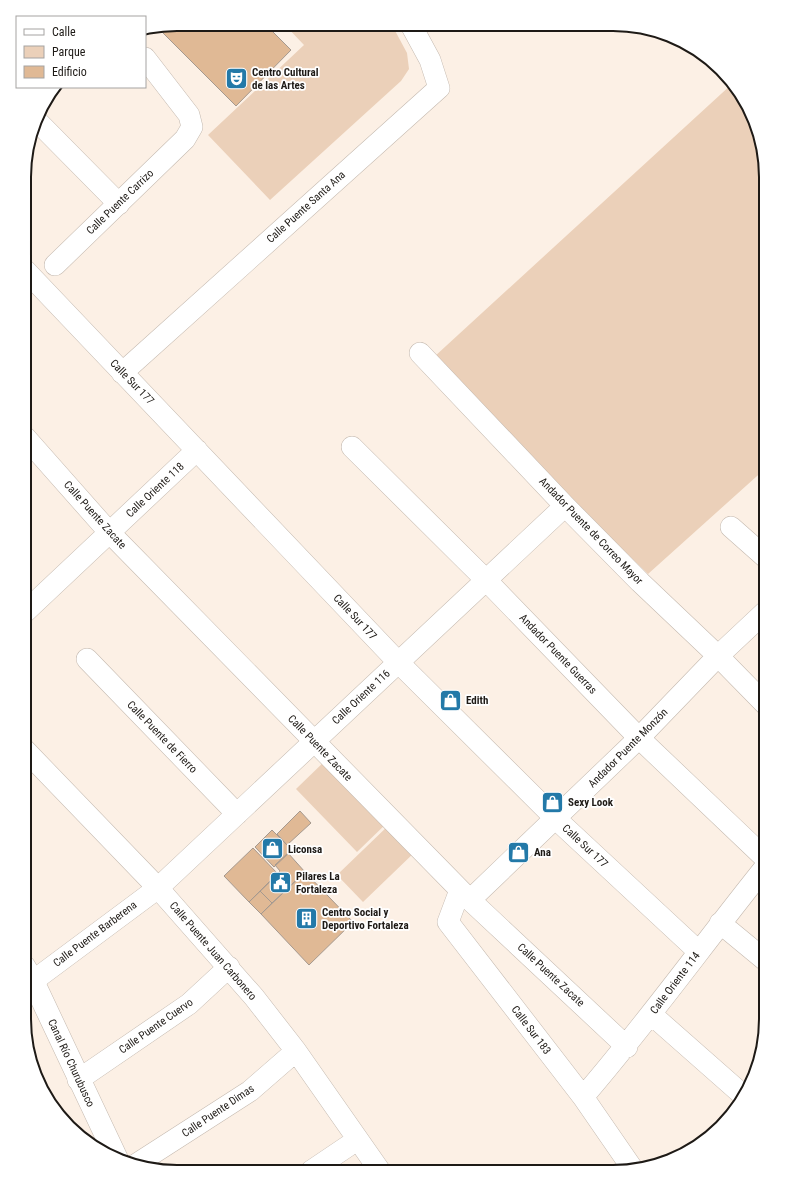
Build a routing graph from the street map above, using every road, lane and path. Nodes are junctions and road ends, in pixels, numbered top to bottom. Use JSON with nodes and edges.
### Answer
{"nodes":[{"id":1,"x":414,"y":31,"type":"edge"},
{"id":2,"x":146,"y":59,"type":"edge"},
{"id":3,"x":41,"y":125,"type":"edge"},
{"id":4,"x":119,"y":204,"type":"junction"},
{"id":5,"x":55,"y":264,"type":"dead end"},
{"id":6,"x":31,"y":283,"type":"edge"},
{"id":7,"x":420,"y":353,"type":"dead end"},
{"id":8,"x":122,"y":372,"type":"junction"},
{"id":9,"x":31,"y":444,"type":"edge"},
{"id":10,"x":352,"y":447,"type":"dead end"},
{"id":11,"x":197,"y":450,"type":"junction"},
{"id":12,"x":565,"y":506,"type":"junction"},
{"id":13,"x":732,"y":527,"type":"dead end"},
{"id":14,"x":109,"y":532,"type":"junction"},
{"id":15,"x":759,"y":552,"type":"edge"},
{"id":16,"x":486,"y":580,"type":"junction"},
{"id":17,"x":31,"y":597,"type":"edge"},
{"id":18,"x":759,"y":618,"type":"edge"},
{"id":19,"x":718,"y":656,"type":"junction"},
{"id":20,"x":87,"y":659,"type":"dead end"},
{"id":21,"x":398,"y":662,"type":"junction"},
{"id":22,"x":759,"y":698,"type":"edge"},
{"id":23,"x":639,"y":738,"type":"junction"},
{"id":24,"x":314,"y":741,"type":"junction"},
{"id":25,"x":31,"y":756,"type":"edge"},
{"id":26,"x":237,"y":814,"type":"junction"},
{"id":27,"x":556,"y":820,"type":"junction"},
{"id":28,"x":759,"y":852,"type":"edge"},
{"id":29,"x":759,"y":875,"type":"edge"},
{"id":30,"x":158,"y":888,"type":"junction"},
{"id":31,"x":465,"y":895,"type":"junction"},
{"id":32,"x":720,"y":923,"type":"junction"},
{"id":33,"x":698,"y":951,"type":"junction"},
{"id":34,"x":759,"y":955,"type":"edge"},
{"id":35,"x":229,"y":967,"type":"junction"},
{"id":36,"x":31,"y":971,"type":"edge"},
{"id":37,"x":31,"y":979,"type":"edge"},
{"id":38,"x":651,"y":1014,"type":"junction"},
{"id":39,"x":627,"y":1046,"type":"junction"},
{"id":40,"x":296,"y":1052,"type":"junction"},
{"id":41,"x":78,"y":1080,"type":"junction"},
{"id":42,"x":739,"y":1092,"type":"edge"},
{"id":43,"x":583,"y":1097,"type":"junction"},
{"id":44,"x":357,"y":1140,"type":"junction"},
{"id":45,"x":113,"y":1150,"type":"edge"},
{"id":46,"x":142,"y":1161,"type":"edge"},
{"id":47,"x":629,"y":1164,"type":"edge"},
{"id":48,"x":320,"y":1165,"type":"edge"},
{"id":49,"x":376,"y":1165,"type":"edge"}],
"edges":[{"from":1,"to":8,"type":"street","name":"Calle Puente Santa Ana"},
{"from":2,"to":4,"type":"street","name":"Calle Puente Carrizo"},
{"from":3,"to":4,"type":"street"},
{"from":4,"to":5,"type":"street","name":"Calle Puente Carrizo"},
{"from":6,"to":8,"type":"street","name":"Calle Sur 177"},
{"from":7,"to":12,"type":"street","name":"Andador Puente de Correo Mayor"},
{"from":8,"to":11,"type":"street","name":"Calle Sur 177"},
{"from":9,"to":14,"type":"street","name":"Calle Puente Zacate"},
{"from":10,"to":16,"type":"street","name":"Andador Puente Guerras"},
{"from":11,"to":14,"type":"street","name":"Calle Oriente 118"},
{"from":11,"to":21,"type":"street","name":"Calle Sur 177"},
{"from":12,"to":16,"type":"street","name":"Calle Oriente 116"},
{"from":12,"to":19,"type":"street","name":"Andador Puente de Correo Mayor"},
{"from":13,"to":15,"type":"street"},
{"from":14,"to":17,"type":"street","name":"Calle Oriente 118"},
{"from":14,"to":24,"type":"street","name":"Calle Puente Zacate"},
{"from":16,"to":21,"type":"street","name":"Calle Oriente 116"},
{"from":16,"to":23,"type":"street","name":"Andador Puente Guerras"},
{"from":18,"to":19,"type":"street","name":"Andador Puente Monzón"},
{"from":19,"to":22,"type":"street","name":"Andador Puente de Correo Mayor"},
{"from":19,"to":23,"type":"street","name":"Andador Puente Monzón"},
{"from":20,"to":26,"type":"street","name":"Calle Puente de Fierro"},
{"from":21,"to":24,"type":"street","name":"Calle Oriente 116"},
{"from":21,"to":27,"type":"street","name":"Calle Sur 177"},
{"from":23,"to":27,"type":"street","name":"Andador Puente Monzón"},
{"from":23,"to":28,"type":"street","name":"Andador Puente Guerras"},
{"from":24,"to":26,"type":"street","name":"Calle Oriente 116"},
{"from":24,"to":31,"type":"street","name":"Calle Puente Zacate"},
{"from":25,"to":30,"type":"street","name":"Calle Puente Juan Carbonero"},
{"from":26,"to":30,"type":"street","name":"Calle Oriente 116"},
{"from":27,"to":31,"type":"street","name":"Andador Puente Monzón"},
{"from":27,"to":33,"type":"street","name":"Calle Sur 177"},
{"from":29,"to":32,"type":"street","name":"Calle Oriente 114"},
{"from":30,"to":35,"type":"street","name":"Calle Puente Juan Carbonero"},
{"from":30,"to":36,"type":"street","name":"Calle Puente Barberena"},
{"from":31,"to":39,"type":"street","name":"Calle Puente Zacate"},
{"from":31,"to":43,"type":"street","name":"Calle Sur 183"},
{"from":32,"to":33,"type":"street","name":"Calle Oriente 114"},
{"from":32,"to":34,"type":"street"},
{"from":33,"to":38,"type":"street","name":"Calle Oriente 114"},
{"from":35,"to":40,"type":"street","name":"Calle Puente Juan Carbonero"},
{"from":35,"to":41,"type":"street","name":"Calle Puente Cuervo"},
{"from":37,"to":41,"type":"street","name":"Canal Río Churubusco"},
{"from":38,"to":39,"type":"street","name":"Calle Oriente 114"},
{"from":38,"to":42,"type":"street"},
{"from":39,"to":43,"type":"street","name":"Calle Oriente 114"},
{"from":40,"to":44,"type":"street","name":"Calle Puente Juan Carbonero"},
{"from":40,"to":46,"type":"street","name":"Calle Puente Dimas"},
{"from":41,"to":45,"type":"street","name":"Canal Río Churubusco"},
{"from":43,"to":47,"type":"street","name":"Calle Sur 183"},
{"from":44,"to":48,"type":"street"},
{"from":44,"to":49,"type":"street","name":"Calle Puente Juan Carbonero"}]}
